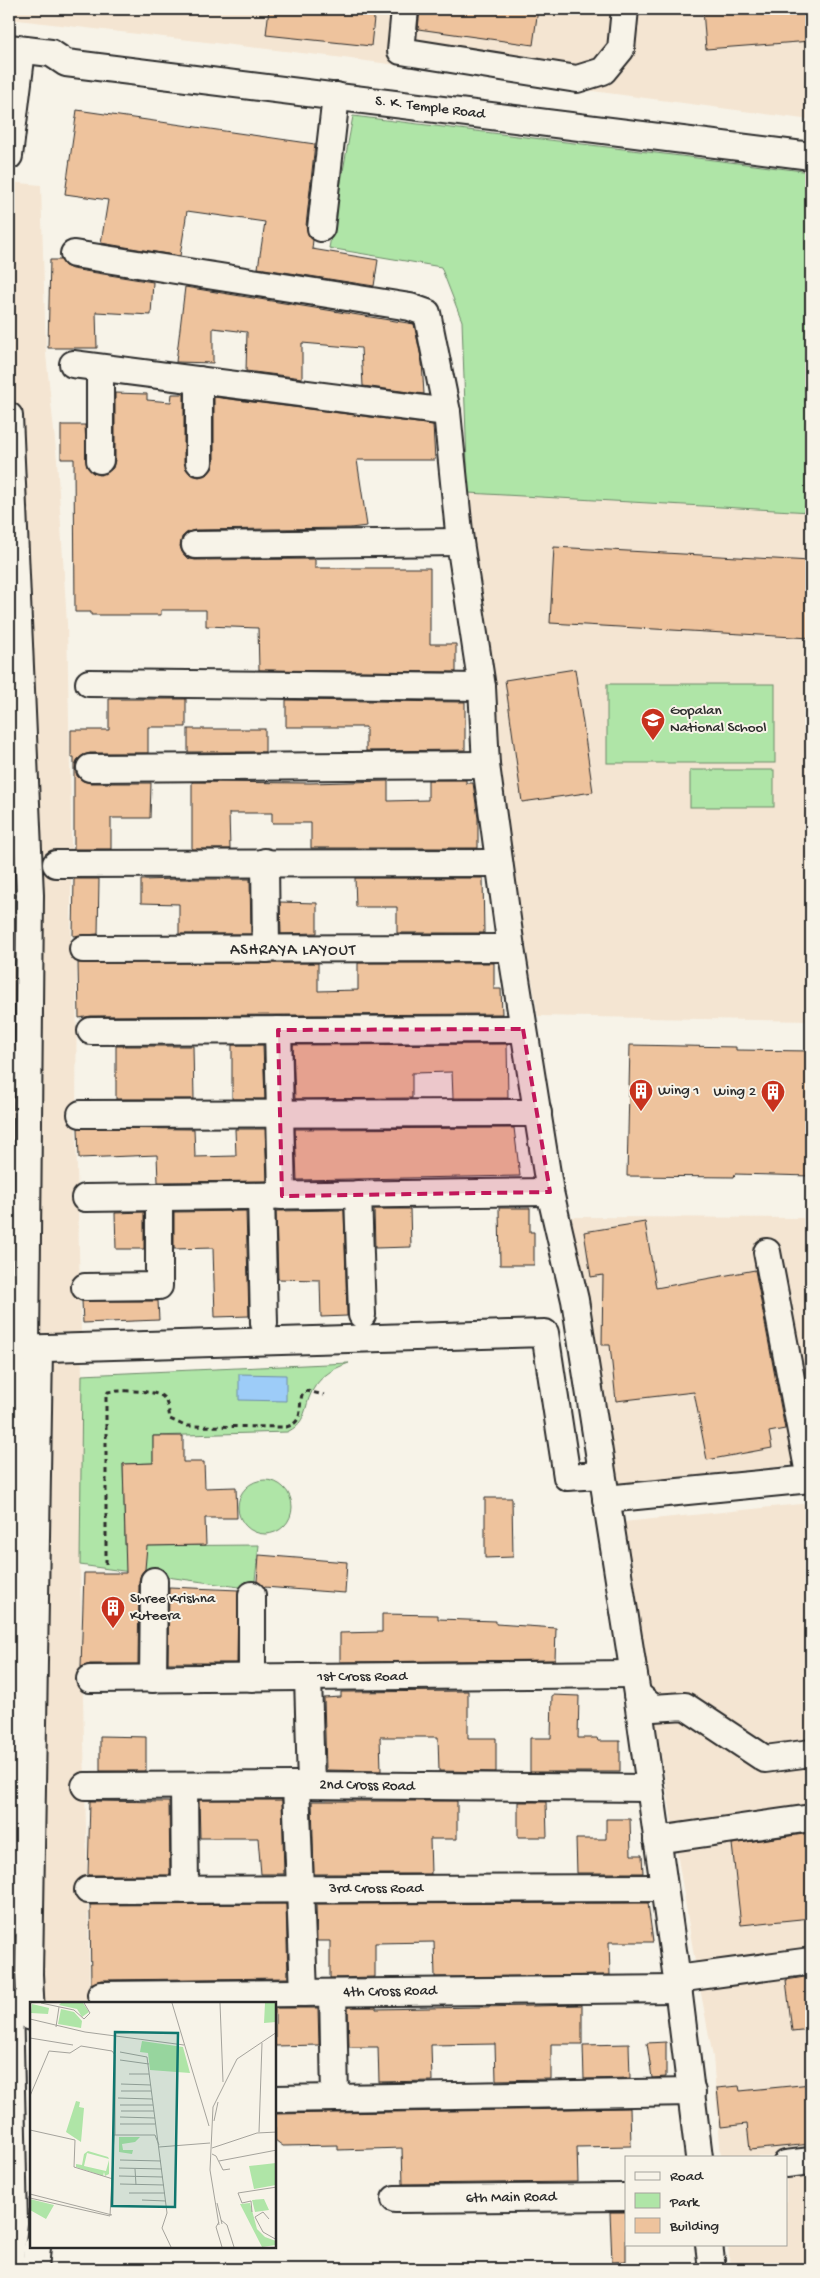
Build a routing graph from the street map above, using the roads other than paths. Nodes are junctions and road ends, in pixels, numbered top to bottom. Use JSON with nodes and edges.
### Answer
{"nodes":[{"id":1,"x":405,"y":9,"type":"edge"},
{"id":2,"x":625,"y":9,"type":"edge"},
{"id":3,"x":15,"y":49,"type":"edge"},
{"id":4,"x":51,"y":53,"type":"junction"},
{"id":5,"x":13,"y":92,"type":"edge"},
{"id":6,"x":336,"y":96,"type":"junction"},
{"id":7,"x":811,"y":138,"type":"edge"},
{"id":8,"x":9,"y":156,"type":"edge"},
{"id":9,"x":811,"y":156,"type":"edge"},
{"id":10,"x":321,"y":228,"type":"dead end"},
{"id":11,"x":74,"y":254,"type":"dead end"},
{"id":12,"x":73,"y":364,"type":"dead end"},
{"id":13,"x":100,"y":368,"type":"junction"},
{"id":14,"x":199,"y":380,"type":"junction"},
{"id":15,"x":447,"y":412,"type":"junction"},
{"id":16,"x":9,"y":416,"type":"edge"},
{"id":17,"x":100,"y":460,"type":"dead end"},
{"id":18,"x":199,"y":462,"type":"dead end"},
{"id":19,"x":460,"y":542,"type":"junction"},
{"id":20,"x":195,"y":545,"type":"dead end"},
{"id":21,"x":89,"y":683,"type":"dead end"},
{"id":22,"x":482,"y":687,"type":"junction"},
{"id":23,"x":486,"y":765,"type":"junction"},
{"id":24,"x":90,"y":768,"type":"dead end"},
{"id":25,"x":265,"y":862,"type":"junction"},
{"id":26,"x":499,"y":863,"type":"junction"},
{"id":27,"x":56,"y":864,"type":"dead end"},
{"id":28,"x":511,"y":948,"type":"junction"},
{"id":29,"x":83,"y":949,"type":"dead end"},
{"id":30,"x":266,"y":949,"type":"junction"},
{"id":31,"x":523,"y":1029,"type":"junction"},
{"id":32,"x":278,"y":1030,"type":"junction"},
{"id":33,"x":91,"y":1031,"type":"dead end"},
{"id":34,"x":538,"y":1113,"type":"junction"},
{"id":35,"x":81,"y":1114,"type":"dead end"},
{"id":36,"x":280,"y":1114,"type":"junction"},
{"id":37,"x":550,"y":1192,"type":"junction"},
{"id":38,"x":358,"y":1194,"type":"junction"},
{"id":39,"x":272,"y":1196,"type":"junction"},
{"id":40,"x":158,"y":1197,"type":"junction"},
{"id":41,"x":85,"y":1198,"type":"dead end"},
{"id":42,"x":767,"y":1252,"type":"dead end"},
{"id":43,"x":85,"y":1287,"type":"dead end"},
{"id":44,"x":362,"y":1315,"type":"dead end"},
{"id":45,"x":264,"y":1323,"type":"dead end"},
{"id":46,"x":27,"y":1349,"type":"junction"},
{"id":47,"x":11,"y":1435,"type":"edge"},
{"id":48,"x":811,"y":1479,"type":"edge"},
{"id":49,"x":604,"y":1487,"type":"junction"},
{"id":50,"x":154,"y":1581,"type":"dead end"},
{"id":51,"x":252,"y":1595,"type":"dead end"},
{"id":52,"x":308,"y":1677,"type":"junction"},
{"id":53,"x":153,"y":1678,"type":"junction"},
{"id":54,"x":252,"y":1678,"type":"junction"},
{"id":55,"x":90,"y":1679,"type":"dead end"},
{"id":56,"x":635,"y":1684,"type":"junction"},
{"id":57,"x":811,"y":1753,"type":"edge"},
{"id":58,"x":303,"y":1785,"type":"junction"},
{"id":59,"x":85,"y":1786,"type":"dead end"},
{"id":60,"x":184,"y":1786,"type":"junction"},
{"id":61,"x":650,"y":1788,"type":"junction"},
{"id":62,"x":811,"y":1818,"type":"edge"},
{"id":63,"x":657,"y":1840,"type":"junction"},
{"id":64,"x":664,"y":1888,"type":"junction"},
{"id":65,"x":300,"y":1889,"type":"junction"},
{"id":66,"x":88,"y":1890,"type":"dead end"},
{"id":67,"x":185,"y":1890,"type":"junction"},
{"id":68,"x":9,"y":1923,"type":"edge"},
{"id":69,"x":811,"y":1962,"type":"edge"},
{"id":70,"x":678,"y":1984,"type":"junction"},
{"id":71,"x":304,"y":1993,"type":"junction"},
{"id":72,"x":333,"y":1993,"type":"junction"},
{"id":73,"x":101,"y":1995,"type":"dead end"},
{"id":74,"x":9,"y":2002,"type":"edge"},
{"id":75,"x":31,"y":2002,"type":"edge"},
{"id":76,"x":692,"y":2092,"type":"junction"},
{"id":77,"x":335,"y":2098,"type":"junction"},
{"id":78,"x":276,"y":2099,"type":"edge"},
{"id":79,"x":699,"y":2156,"type":"edge"},
{"id":80,"x":811,"y":2161,"type":"edge"},
{"id":81,"x":788,"y":2164,"type":"edge"},
{"id":82,"x":625,"y":2197,"type":"edge"},
{"id":83,"x":395,"y":2200,"type":"dead end"},
{"id":84,"x":709,"y":2246,"type":"edge"},
{"id":85,"x":37,"y":2248,"type":"edge"},
{"id":86,"x":9,"y":2269,"type":"edge"},
{"id":87,"x":35,"y":2269,"type":"edge"},
{"id":88,"x":712,"y":2269,"type":"edge"}],
"edges":[{"from":1,"to":2,"type":"street"},
{"from":3,"to":4,"type":"street","name":"S. K. Temple Road"},
{"from":3,"to":5,"type":"street"},
{"from":4,"to":6,"type":"street","name":"S. K. Temple Road"},
{"from":4,"to":7,"type":"street","name":"S. K. Temple Road"},
{"from":5,"to":8,"type":"street"},
{"from":6,"to":9,"type":"street","name":"S. K. Temple Road"},
{"from":6,"to":10,"type":"street"},
{"from":11,"to":15,"type":"street"},
{"from":12,"to":13,"type":"street"},
{"from":13,"to":14,"type":"street"},
{"from":13,"to":17,"type":"street"},
{"from":14,"to":15,"type":"street"},
{"from":14,"to":18,"type":"street"},
{"from":15,"to":19,"type":"street"},
{"from":16,"to":46,"type":"street"},
{"from":19,"to":20,"type":"street"},
{"from":19,"to":22,"type":"street"},
{"from":21,"to":22,"type":"street"},
{"from":22,"to":23,"type":"street"},
{"from":23,"to":24,"type":"street"},
{"from":23,"to":26,"type":"street"},
{"from":25,"to":26,"type":"street"},
{"from":25,"to":27,"type":"street"},
{"from":25,"to":30,"type":"street"},
{"from":26,"to":28,"type":"street"},
{"from":28,"to":30,"type":"street"},
{"from":28,"to":31,"type":"street"},
{"from":29,"to":30,"type":"street"},
{"from":31,"to":32,"type":"street"},
{"from":31,"to":34,"type":"street"},
{"from":32,"to":33,"type":"street"},
{"from":32,"to":36,"type":"street"},
{"from":34,"to":36,"type":"street"},
{"from":34,"to":37,"type":"street"},
{"from":35,"to":36,"type":"street"},
{"from":36,"to":39,"type":"street"},
{"from":37,"to":38,"type":"street"},
{"from":37,"to":49,"type":"street"},
{"from":38,"to":39,"type":"street"},
{"from":38,"to":44,"type":"street"},
{"from":39,"to":40,"type":"street"},
{"from":39,"to":45,"type":"street"},
{"from":40,"to":41,"type":"street"},
{"from":40,"to":43,"type":"street"},
{"from":42,"to":48,"type":"street"},
{"from":46,"to":47,"type":"street"},
{"from":46,"to":49,"type":"street"},
{"from":46,"to":75,"type":"street"},
{"from":47,"to":68,"type":"street"},
{"from":48,"to":49,"type":"street"},
{"from":49,"to":56,"type":"street"},
{"from":50,"to":53,"type":"street"},
{"from":51,"to":54,"type":"street"},
{"from":52,"to":54,"type":"street","name":"1st Cross Road"},
{"from":52,"to":56,"type":"street","name":"1st Cross Road"},
{"from":52,"to":58,"type":"street"},
{"from":53,"to":54,"type":"street","name":"1st Cross Road"},
{"from":53,"to":55,"type":"street","name":"1st Cross Road"},
{"from":56,"to":57,"type":"street"},
{"from":56,"to":61,"type":"street"},
{"from":58,"to":60,"type":"street","name":"2nd Cross Road"},
{"from":58,"to":61,"type":"street","name":"2nd Cross Road"},
{"from":58,"to":65,"type":"street"},
{"from":59,"to":60,"type":"street","name":"2nd Cross Road"},
{"from":60,"to":67,"type":"street"},
{"from":61,"to":63,"type":"street"},
{"from":62,"to":63,"type":"street"},
{"from":63,"to":64,"type":"street"},
{"from":64,"to":65,"type":"street","name":"3rd Cross Road"},
{"from":64,"to":70,"type":"street"},
{"from":65,"to":67,"type":"street","name":"3rd Cross Road"},
{"from":65,"to":71,"type":"street"},
{"from":66,"to":67,"type":"street","name":"3rd Cross Road"},
{"from":69,"to":70,"type":"street","name":"4th Cross Road"},
{"from":70,"to":72,"type":"street","name":"4th Cross Road"},
{"from":70,"to":76,"type":"street"},
{"from":71,"to":72,"type":"street","name":"4th Cross Road"},
{"from":71,"to":73,"type":"street","name":"4th Cross Road"},
{"from":72,"to":77,"type":"street"},
{"from":74,"to":86,"type":"street"},
{"from":76,"to":77,"type":"street"},
{"from":76,"to":79,"type":"street"},
{"from":77,"to":78,"type":"street"},
{"from":80,"to":81,"type":"street"},
{"from":82,"to":83,"type":"street","name":"6th Main Road"},
{"from":84,"to":88,"type":"street"},
{"from":85,"to":87,"type":"street"}]}
